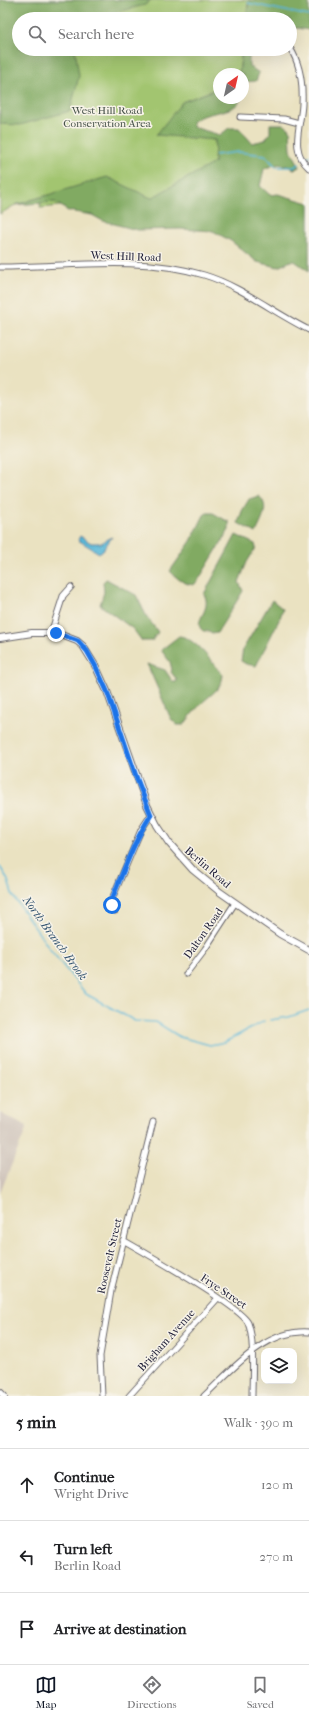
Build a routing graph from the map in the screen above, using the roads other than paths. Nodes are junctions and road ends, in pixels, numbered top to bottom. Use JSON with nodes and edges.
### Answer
{"nodes":[{"id":1,"x":294,"y":56,"type":"edge"},
{"id":2,"x":240,"y":117,"type":"dead end"},
{"id":3,"x":299,"y":122,"type":"junction"},
{"id":4,"x":309,"y":168,"type":"edge"},
{"id":5,"x":0,"y":267,"type":"edge"},
{"id":6,"x":309,"y":330,"type":"edge"},
{"id":7,"x":71,"y":588,"type":"dead end"},
{"id":8,"x":51,"y":633,"type":"junction"},
{"id":9,"x":0,"y":638,"type":"edge"},
{"id":10,"x":151,"y":815,"type":"junction"},
{"id":11,"x":235,"y":903,"type":"junction"},
{"id":12,"x":115,"y":911,"type":"dead end"},
{"id":13,"x":309,"y":950,"type":"edge"},
{"id":14,"x":186,"y":974,"type":"dead end"},
{"id":15,"x":153,"y":1122,"type":"dead end"},
{"id":16,"x":123,"y":1240,"type":"junction"},
{"id":17,"x":218,"y":1298,"type":"junction"},
{"id":18,"x":309,"y":1332,"type":"edge"},
{"id":19,"x":252,"y":1352,"type":"junction"},
{"id":20,"x":0,"y":1392,"type":"edge"},
{"id":21,"x":4,"y":1396,"type":"edge"},
{"id":22,"x":102,"y":1396,"type":"edge"},
{"id":23,"x":129,"y":1396,"type":"edge"},
{"id":24,"x":204,"y":1396,"type":"edge"},
{"id":25,"x":252,"y":1396,"type":"edge"}],
"edges":[{"from":1,"to":3,"type":"street"},
{"from":2,"to":3,"type":"street"},
{"from":3,"to":4,"type":"street"},
{"from":5,"to":6,"type":"street","name":"West Hill Road"},
{"from":7,"to":8,"type":"street"},
{"from":8,"to":9,"type":"street","name":"Berlin Road"},
{"from":8,"to":10,"type":"street","name":"Berlin Road"},
{"from":10,"to":11,"type":"street","name":"Berlin Road"},
{"from":10,"to":12,"type":"street"},
{"from":11,"to":13,"type":"street","name":"Berlin Road"},
{"from":11,"to":14,"type":"street","name":"Dalton Road"},
{"from":15,"to":16,"type":"street","name":"Roosevelt Street"},
{"from":16,"to":17,"type":"street","name":"Frye Street"},
{"from":16,"to":22,"type":"street","name":"Roosevelt Street"},
{"from":17,"to":19,"type":"street","name":"Frye Street"},
{"from":17,"to":23,"type":"street","name":"Brigham Avenue"},
{"from":18,"to":19,"type":"street"},
{"from":19,"to":24,"type":"street"},
{"from":19,"to":25,"type":"street","name":"Frye Street"},
{"from":20,"to":21,"type":"street"}]}
